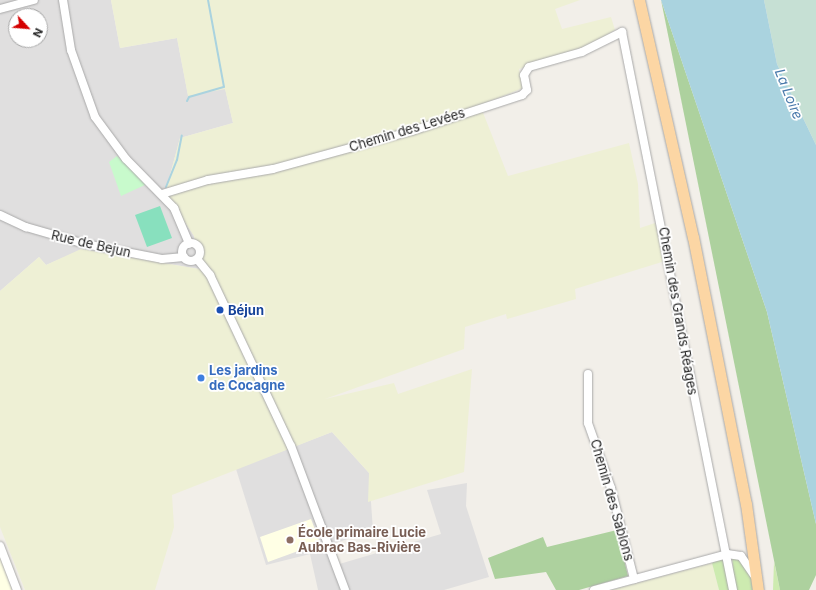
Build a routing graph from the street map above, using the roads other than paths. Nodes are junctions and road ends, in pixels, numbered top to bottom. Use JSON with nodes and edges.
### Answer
{"nodes":[{"id":1,"x":34,"y":0,"type":"edge"},
{"id":2,"x":63,"y":0,"type":"edge"},
{"id":3,"x":639,"y":0,"type":"edge"},
{"id":4,"x":0,"y":9,"type":"edge"},
{"id":5,"x":622,"y":32,"type":"joint"},
{"id":6,"x":162,"y":194,"type":"junction"},
{"id":7,"x":0,"y":215,"type":"edge"},
{"id":8,"x":189,"y":244,"type":"junction"},
{"id":9,"x":184,"y":257,"type":"junction"},
{"id":10,"x":198,"y":259,"type":"junction"},
{"id":11,"x":588,"y":374,"type":"dead end"},
{"id":12,"x":0,"y":546,"type":"edge"},
{"id":13,"x":727,"y":554,"type":"junction"},
{"id":14,"x":634,"y":579,"type":"junction"},
{"id":15,"x":757,"y":585,"type":"edge"},
{"id":16,"x":17,"y":590,"type":"edge"},
{"id":17,"x":345,"y":590,"type":"edge"},
{"id":18,"x":594,"y":590,"type":"edge"},
{"id":19,"x":733,"y":590,"type":"edge"}],
"edges":[{"from":1,"to":4,"type":"street"},
{"from":2,"to":6,"type":"street"},
{"from":3,"to":15,"type":"main road"},
{"from":5,"to":6,"type":"street","name":"Chemin des Levées"},
{"from":5,"to":13,"type":"street","name":"Chemin des Grands Réages"},
{"from":6,"to":8,"type":"street"},
{"from":7,"to":9,"type":"street","name":"Rue de Bejun"},
{"from":8,"to":9,"type":"street"},
{"from":8,"to":10,"type":"street"},
{"from":9,"to":10,"type":"street"},
{"from":10,"to":17,"type":"street"},
{"from":11,"to":14,"type":"street","name":"Chemin des Sablons"},
{"from":12,"to":16,"type":"street"},
{"from":13,"to":14,"type":"street"},
{"from":13,"to":15,"type":"street"},
{"from":13,"to":19,"type":"street","name":"Chemin des Grands Réages"},
{"from":14,"to":18,"type":"street"}]}
